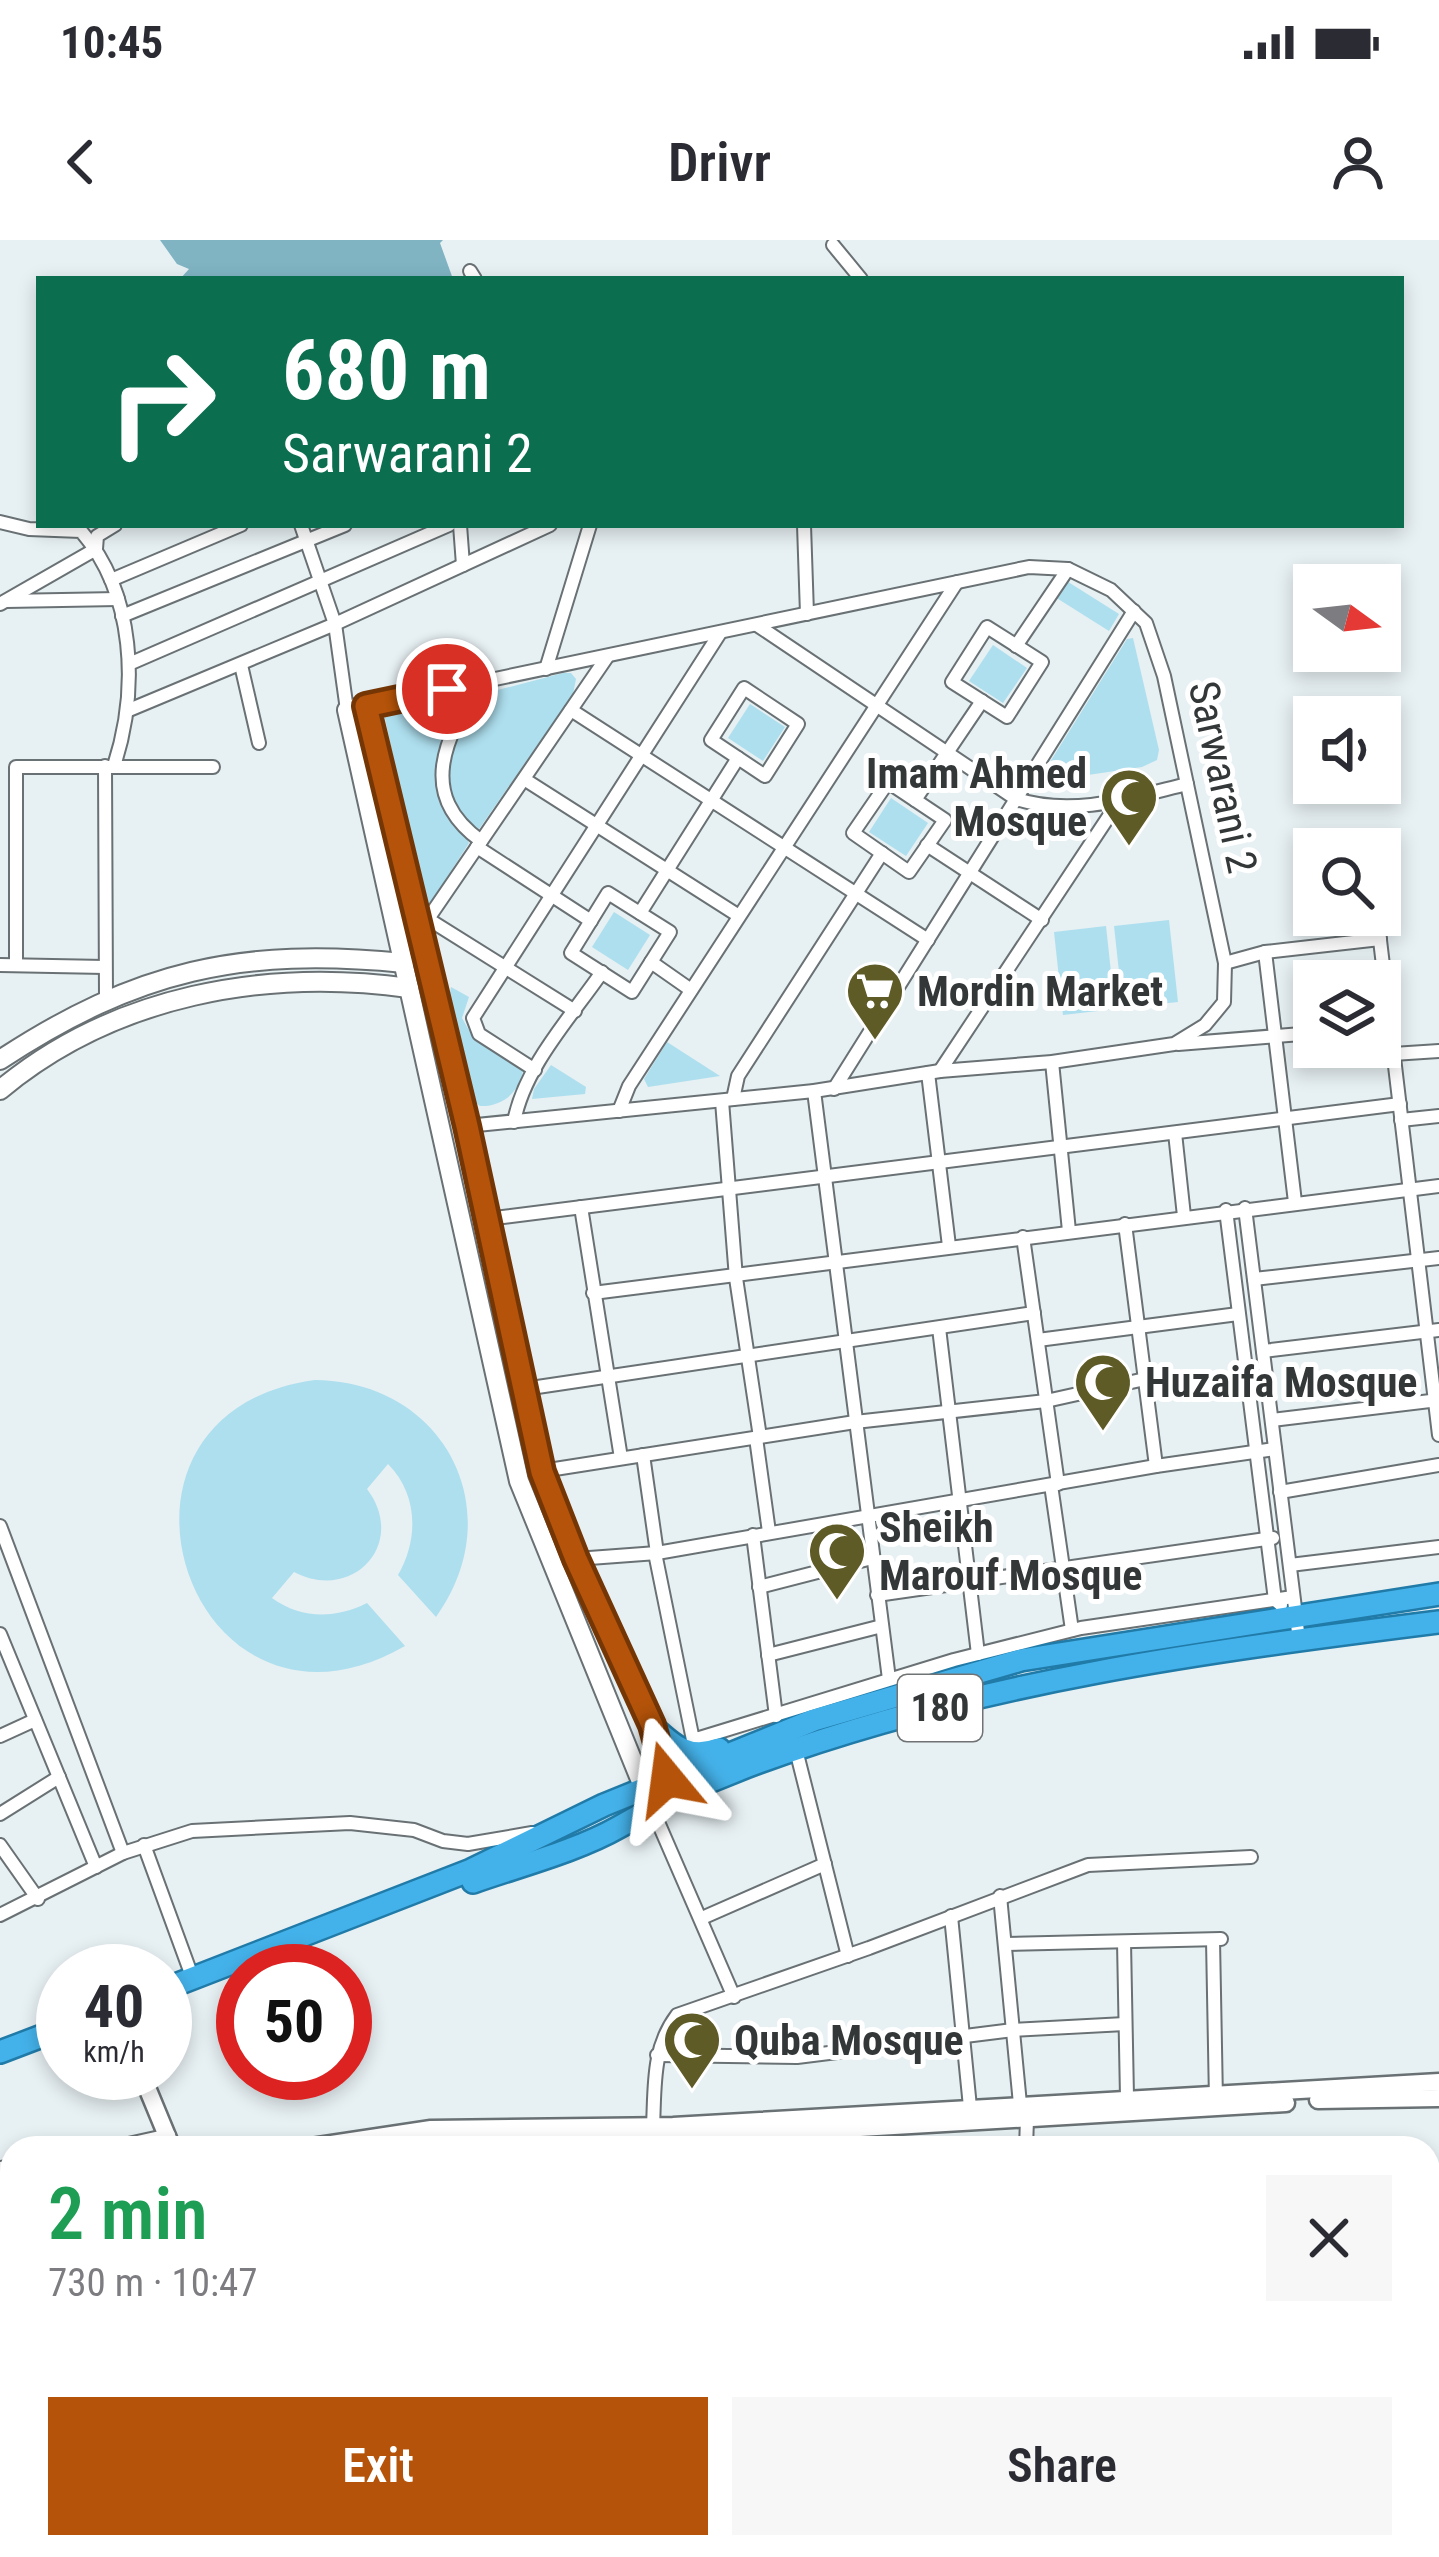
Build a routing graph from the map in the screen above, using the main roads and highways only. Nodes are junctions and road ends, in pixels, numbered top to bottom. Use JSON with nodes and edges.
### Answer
{"nodes":[{"id":1,"x":404,"y":964,"type":"junction"},
{"id":2,"x":409,"y":988,"type":"junction"},
{"id":3,"x":39,"y":1036,"type":"junction"},
{"id":4,"x":52,"y":1054,"type":"junction"},
{"id":5,"x":0,"y":1060,"type":"edge"},
{"id":6,"x":0,"y":1090,"type":"edge"},
{"id":7,"x":516,"y":1353,"type":"junction"},
{"id":8,"x":492,"y":1357,"type":"junction"},
{"id":9,"x":1439,"y":1594,"type":"edge"},
{"id":10,"x":1296,"y":1618,"type":"junction"},
{"id":11,"x":1439,"y":1622,"type":"edge"},
{"id":12,"x":652,"y":1725,"type":"junction"},
{"id":13,"x":789,"y":1731,"type":"junction"},
{"id":14,"x":667,"y":1779,"type":"junction"},
{"id":15,"x":650,"y":1803,"type":"junction"},
{"id":16,"x":202,"y":1979,"type":"junction"},
{"id":17,"x":192,"y":1982,"type":"edge"},
{"id":18,"x":192,"y":1985,"type":"edge"},
{"id":19,"x":36,"y":2039,"type":"edge"},
{"id":20,"x":36,"y":2046,"type":"edge"},
{"id":21,"x":0,"y":2056,"type":"edge"}],
"edges":[{"from":1,"to":2,"type":"main road"},
{"from":1,"to":3,"type":"main road"},
{"from":1,"to":7,"type":"main road"},
{"from":2,"to":4,"type":"main road"},
{"from":2,"to":8,"type":"main road"},
{"from":3,"to":4,"type":"main road"},
{"from":3,"to":5,"type":"main road"},
{"from":4,"to":6,"type":"main road"},
{"from":7,"to":8,"type":"main road"},
{"from":7,"to":12,"type":"main road"},
{"from":8,"to":15,"type":"main road"},
{"from":9,"to":10,"type":"highway","number":"180"},
{"from":10,"to":11,"type":"highway","number":"180"},
{"from":10,"to":13,"type":"highway","number":"180"},
{"from":12,"to":13,"type":"highway"},
{"from":12,"to":14,"type":"main road"},
{"from":13,"to":14,"type":"highway","number":"180"},
{"from":13,"to":15,"type":"highway","number":"180"},
{"from":14,"to":15,"type":"highway","number":"180"},
{"from":15,"to":16,"type":"highway","number":"180"},
{"from":15,"to":16,"type":"highway","number":"180"},
{"from":16,"to":17,"type":"highway","number":"180"},
{"from":16,"to":18,"type":"highway","number":"180"},
{"from":19,"to":21,"type":"highway"},
{"from":20,"to":21,"type":"highway"}]}
